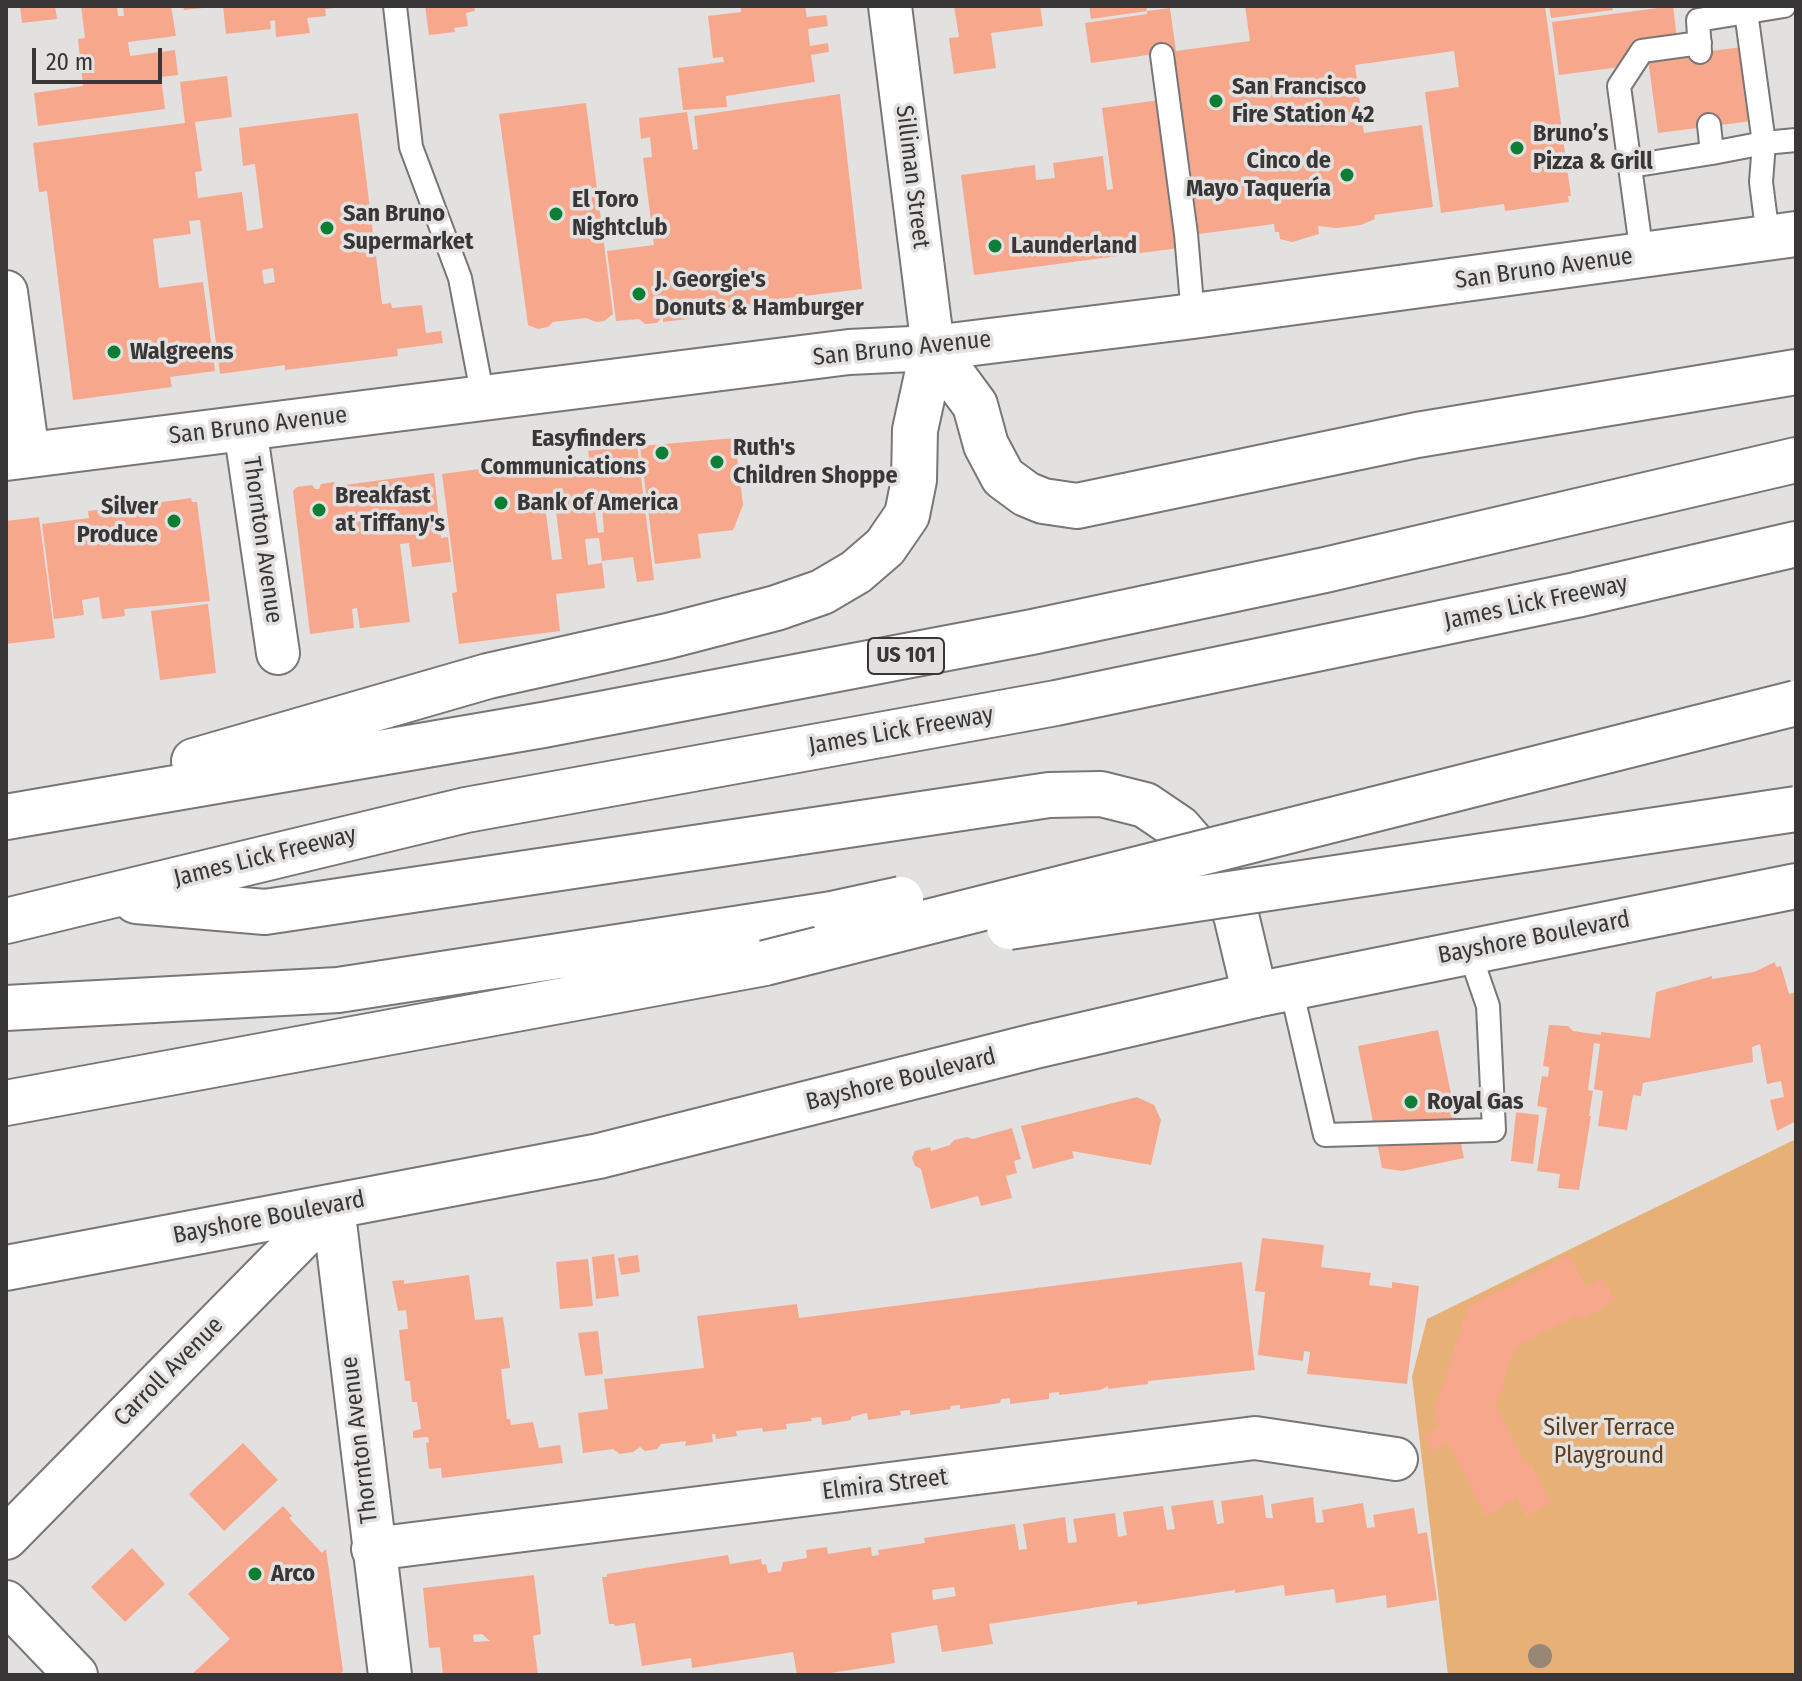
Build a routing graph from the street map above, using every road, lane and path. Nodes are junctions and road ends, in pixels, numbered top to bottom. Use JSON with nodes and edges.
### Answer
{"nodes":[{"id":1,"x":395,"y":6,"type":"edge"},
{"id":2,"x":890,"y":6,"type":"edge"},
{"id":3,"x":1784,"y":6,"type":"edge"},
{"id":4,"x":1746,"y":12,"type":"junction"},
{"id":5,"x":1162,"y":55,"type":"dead end"},
{"id":6,"x":1709,"y":125,"type":"dead end"},
{"id":7,"x":1796,"y":140,"type":"edge"},
{"id":8,"x":1764,"y":143,"type":"junction"},
{"id":9,"x":1712,"y":153,"type":"junction"},
{"id":10,"x":1631,"y":166,"type":"junction"},
{"id":11,"x":1782,"y":235,"type":"edge"},
{"id":12,"x":1642,"y":255,"type":"junction"},
{"id":13,"x":6,"y":292,"type":"edge"},
{"id":14,"x":1193,"y":316,"type":"junction"},
{"id":15,"x":933,"y":348,"type":"junction"},
{"id":16,"x":1796,"y":372,"type":"edge"},
{"id":17,"x":483,"y":398,"type":"junction"},
{"id":18,"x":245,"y":428,"type":"junction"},
{"id":19,"x":17,"y":456,"type":"edge"},
{"id":20,"x":1796,"y":460,"type":"edge"},
{"id":21,"x":1796,"y":544,"type":"edge"},
{"id":22,"x":278,"y":653,"type":"dead end"},
{"id":23,"x":1796,"y":703,"type":"edge"},
{"id":24,"x":1796,"y":713,"type":"edge"},
{"id":25,"x":1796,"y":790,"type":"edge"},
{"id":26,"x":1796,"y":809,"type":"edge"},
{"id":27,"x":8,"y":817,"type":"edge"},
{"id":28,"x":1796,"y":886,"type":"edge"},
{"id":29,"x":98,"y":897,"type":"junction"},
{"id":30,"x":832,"y":914,"type":"junction"},
{"id":31,"x":6,"y":921,"type":"edge"},
{"id":32,"x":1469,"y":951,"type":"junction"},
{"id":33,"x":765,"y":963,"type":"junction"},
{"id":34,"x":1273,"y":991,"type":"junction"},
{"id":35,"x":6,"y":1008,"type":"edge"},
{"id":36,"x":6,"y":1103,"type":"edge"},
{"id":37,"x":333,"y":1206,"type":"junction"},
{"id":38,"x":6,"y":1268,"type":"edge"},
{"id":39,"x":1396,"y":1459,"type":"dead end"},
{"id":40,"x":6,"y":1538,"type":"edge"},
{"id":41,"x":373,"y":1549,"type":"junction"},
{"id":42,"x":6,"y":1602,"type":"edge"},
{"id":43,"x":76,"y":1675,"type":"edge"},
{"id":44,"x":390,"y":1675,"type":"edge"}],
"edges":[{"from":1,"to":17,"type":"lane"},
{"from":2,"to":15,"type":"street","name":"Silliman Street"},
{"from":3,"to":4,"type":"lane"},
{"from":4,"to":8,"type":"lane"},
{"from":4,"to":10,"type":"lane"},
{"from":5,"to":14,"type":"lane"},
{"from":6,"to":9,"type":"lane"},
{"from":7,"to":8,"type":"lane"},
{"from":8,"to":9,"type":"lane"},
{"from":8,"to":11,"type":"lane"},
{"from":9,"to":10,"type":"lane"},
{"from":10,"to":12,"type":"lane"},
{"from":11,"to":12,"type":"main road","name":"San Bruno Avenue"},
{"from":12,"to":14,"type":"main road","name":"San Bruno Avenue"},
{"from":13,"to":19,"type":"street"},
{"from":14,"to":15,"type":"main road","name":"San Bruno Avenue"},
{"from":15,"to":16,"type":"main road"},
{"from":15,"to":17,"type":"main road","name":"San Bruno Avenue"},
{"from":15,"to":27,"type":"main road"},
{"from":17,"to":18,"type":"main road","name":"San Bruno Avenue"},
{"from":18,"to":19,"type":"main road","name":"San Bruno Avenue"},
{"from":18,"to":22,"type":"street","name":"Thornton Avenue"},
{"from":20,"to":27,"type":"main road","number":"US 101"},
{"from":21,"to":29,"type":"main road","name":"James Lick Freeway"},
{"from":23,"to":33,"type":"main road","bridge":true},
{"from":24,"to":30,"type":"main road","bridge":true},
{"from":25,"to":30,"type":"main road","bridge":true},
{"from":26,"to":33,"type":"main road","bridge":true},
{"from":28,"to":32,"type":"main road","name":"Bayshore Boulevard"},
{"from":29,"to":31,"type":"main road","name":"James Lick Freeway"},
{"from":29,"to":34,"type":"main road"},
{"from":30,"to":35,"type":"main road"},
{"from":32,"to":34,"type":"main road","name":"Bayshore Boulevard"},
{"from":32,"to":34,"type":"lane"},
{"from":33,"to":36,"type":"main road"},
{"from":34,"to":37,"type":"main road","name":"Bayshore Boulevard"},
{"from":37,"to":38,"type":"main road","name":"Bayshore Boulevard"},
{"from":37,"to":40,"type":"street","name":"Carroll Avenue"},
{"from":37,"to":41,"type":"street","name":"Thornton Avenue"},
{"from":39,"to":41,"type":"street","name":"Elmira Street"},
{"from":41,"to":44,"type":"street","name":"Thornton Avenue"},
{"from":42,"to":43,"type":"street"}]}
